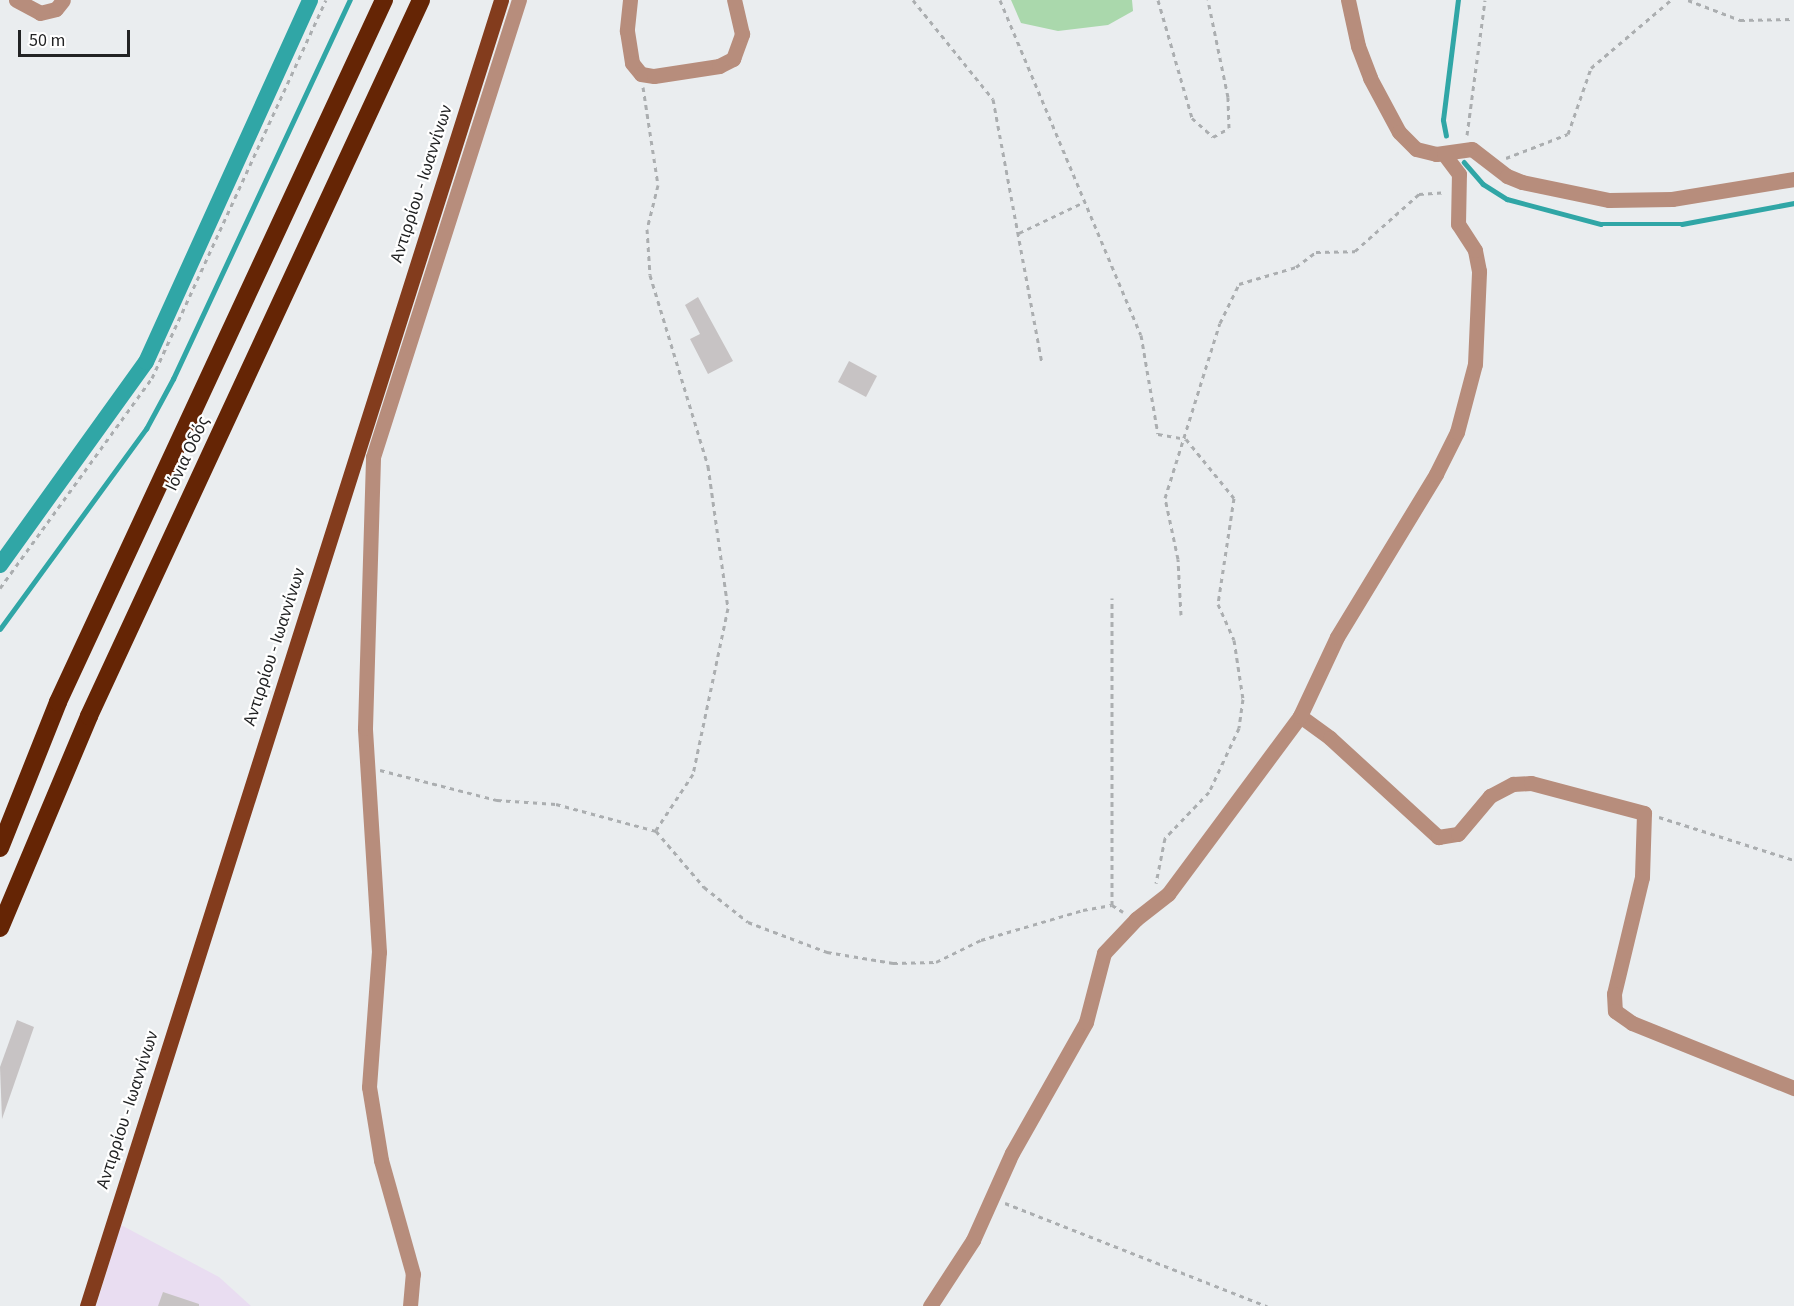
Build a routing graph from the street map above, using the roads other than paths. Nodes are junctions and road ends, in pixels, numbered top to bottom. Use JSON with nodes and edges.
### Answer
{"nodes":[{"id":1,"x":16,"y":0,"type":"edge"},
{"id":2,"x":63,"y":0,"type":"edge"},
{"id":3,"x":384,"y":0,"type":"edge"},
{"id":4,"x":421,"y":0,"type":"edge"},
{"id":5,"x":501,"y":0,"type":"edge"},
{"id":6,"x":519,"y":0,"type":"edge"},
{"id":7,"x":630,"y":0,"type":"edge"},
{"id":8,"x":734,"y":0,"type":"edge"},
{"id":9,"x":1348,"y":0,"type":"edge"},
{"id":10,"x":1444,"y":154,"type":"junction"},
{"id":11,"x":1794,"y":179,"type":"edge"},
{"id":12,"x":358,"y":451,"type":"junction"},
{"id":13,"x":373,"y":458,"type":"junction"},
{"id":14,"x":1300,"y":716,"type":"junction"},
{"id":15,"x":0,"y":848,"type":"edge"},
{"id":16,"x":0,"y":928,"type":"edge"},
{"id":17,"x":1794,"y":1088,"type":"edge"},
{"id":18,"x":87,"y":1306,"type":"edge"},
{"id":19,"x":410,"y":1306,"type":"edge"},
{"id":20,"x":930,"y":1306,"type":"edge"}],
"edges":[{"from":1,"to":2,"type":"street"},
{"from":3,"to":15,"type":"highway","name":"Ιόνια Οδός"},
{"from":4,"to":16,"type":"highway","name":"Ιόνια Οδός"},
{"from":5,"to":12,"type":"main road","name":"Αντιρρίου - Ιωαννίνων"},
{"from":6,"to":13,"type":"street"},
{"from":7,"to":8,"type":"street"},
{"from":9,"to":10,"type":"street"},
{"from":10,"to":11,"type":"street"},
{"from":10,"to":14,"type":"street"},
{"from":12,"to":13,"type":"street"},
{"from":12,"to":18,"type":"main road","name":"Αντιρρίου - Ιωαννίνων"},
{"from":13,"to":19,"type":"street"},
{"from":14,"to":17,"type":"street"},
{"from":14,"to":20,"type":"street"}]}
